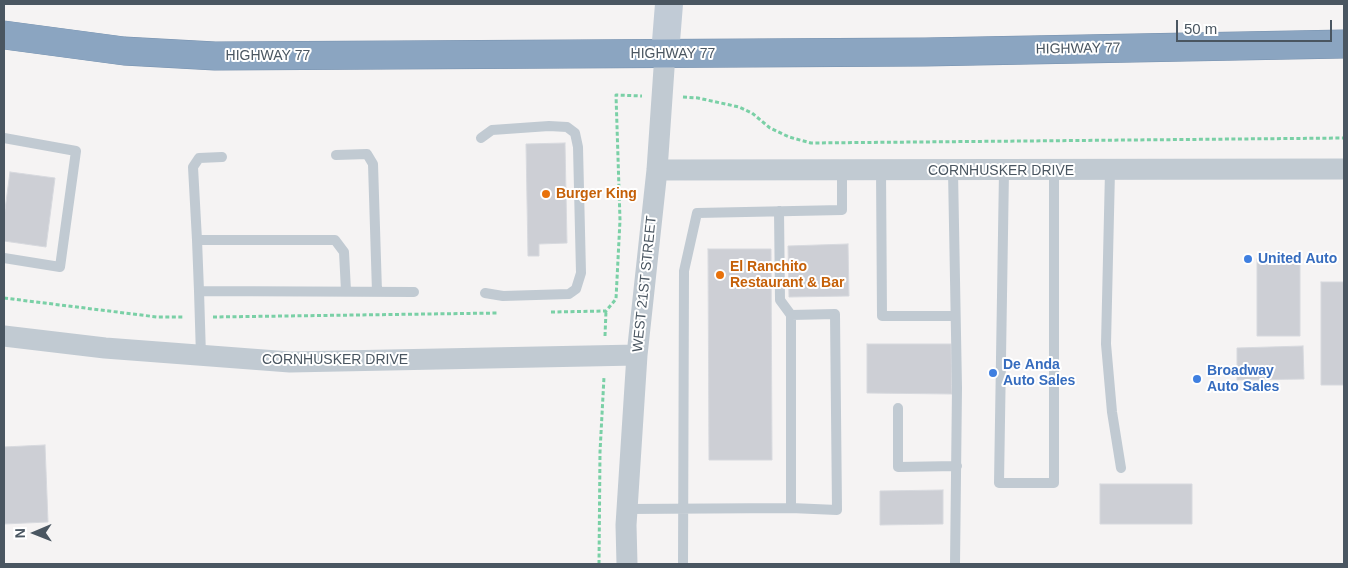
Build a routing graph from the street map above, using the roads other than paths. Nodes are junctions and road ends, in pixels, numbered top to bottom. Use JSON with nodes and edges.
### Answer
{"nodes":[{"id":1,"x":669,"y":4,"type":"edge"},
{"id":2,"x":4,"y":35,"type":"edge"},
{"id":3,"x":1344,"y":44,"type":"edge"},
{"id":4,"x":665,"y":54,"type":"junction"},
{"id":5,"x":4,"y":138,"type":"edge"},
{"id":6,"x":481,"y":138,"type":"dead end"},
{"id":7,"x":336,"y":155,"type":"dead end"},
{"id":8,"x":222,"y":157,"type":"dead end"},
{"id":9,"x":1344,"y":169,"type":"edge"},
{"id":10,"x":657,"y":170,"type":"junction"},
{"id":11,"x":881,"y":170,"type":"junction"},
{"id":12,"x":842,"y":171,"type":"junction"},
{"id":13,"x":953,"y":171,"type":"junction"},
{"id":14,"x":1004,"y":171,"type":"junction"},
{"id":15,"x":1054,"y":171,"type":"junction"},
{"id":16,"x":1110,"y":171,"type":"junction"},
{"id":17,"x":778,"y":211,"type":"junction"},
{"id":18,"x":197,"y":240,"type":"junction"},
{"id":19,"x":4,"y":258,"type":"edge"},
{"id":20,"x":199,"y":291,"type":"junction"},
{"id":21,"x":346,"y":291,"type":"junction"},
{"id":22,"x":376,"y":292,"type":"junction"},
{"id":23,"x":414,"y":292,"type":"dead end"},
{"id":24,"x":485,"y":293,"type":"dead end"},
{"id":25,"x":791,"y":315,"type":"junction"},
{"id":26,"x":956,"y":316,"type":"junction"},
{"id":27,"x":4,"y":336,"type":"edge"},
{"id":28,"x":637,"y":355,"type":"junction"},
{"id":29,"x":201,"y":356,"type":"junction"},
{"id":30,"x":898,"y":408,"type":"dead end"},
{"id":31,"x":957,"y":466,"type":"junction"},
{"id":32,"x":1121,"y":468,"type":"dead end"},
{"id":33,"x":791,"y":508,"type":"junction"},
{"id":34,"x":628,"y":509,"type":"junction"},
{"id":35,"x":684,"y":509,"type":"junction"},
{"id":36,"x":627,"y":564,"type":"edge"},
{"id":37,"x":684,"y":564,"type":"edge"},
{"id":38,"x":955,"y":564,"type":"edge"}],
"edges":[{"from":1,"to":4,"type":"main road","name":"WEST 21ST STREET"},
{"from":2,"to":4,"type":"highway","name":"HIGHWAY 77"},
{"from":3,"to":4,"type":"highway","name":"HIGHWAY 77"},
{"from":4,"to":10,"type":"street","name":"WEST 21ST STREET"},
{"from":5,"to":19,"type":"lane"},
{"from":6,"to":24,"type":"lane"},
{"from":7,"to":22,"type":"lane"},
{"from":8,"to":18,"type":"lane"},
{"from":9,"to":16,"type":"street","name":"CORNHUSKER DRIVE"},
{"from":10,"to":12,"type":"street","name":"CORNHUSKER DRIVE"},
{"from":10,"to":28,"type":"street","name":"WEST 21ST STREET"},
{"from":11,"to":12,"type":"street","name":"CORNHUSKER DRIVE"},
{"from":11,"to":13,"type":"street","name":"CORNHUSKER DRIVE"},
{"from":11,"to":26,"type":"lane"},
{"from":12,"to":17,"type":"lane"},
{"from":13,"to":14,"type":"street","name":"CORNHUSKER DRIVE"},
{"from":13,"to":26,"type":"lane"},
{"from":14,"to":15,"type":"street","name":"CORNHUSKER DRIVE"},
{"from":14,"to":15,"type":"lane"},
{"from":15,"to":16,"type":"street","name":"CORNHUSKER DRIVE"},
{"from":16,"to":32,"type":"lane"},
{"from":17,"to":25,"type":"lane"},
{"from":17,"to":35,"type":"lane"},
{"from":18,"to":20,"type":"lane"},
{"from":18,"to":21,"type":"lane"},
{"from":20,"to":21,"type":"lane"},
{"from":20,"to":29,"type":"lane"},
{"from":21,"to":22,"type":"lane"},
{"from":22,"to":23,"type":"lane"},
{"from":25,"to":33,"type":"lane"},
{"from":25,"to":33,"type":"lane"},
{"from":26,"to":31,"type":"lane"},
{"from":27,"to":29,"type":"street","name":"CORNHUSKER DRIVE"},
{"from":28,"to":29,"type":"street","name":"CORNHUSKER DRIVE"},
{"from":28,"to":34,"type":"street","name":"WEST 21ST STREET"},
{"from":30,"to":31,"type":"lane"},
{"from":31,"to":38,"type":"lane"},
{"from":33,"to":35,"type":"lane"},
{"from":34,"to":35,"type":"lane"},
{"from":34,"to":36,"type":"street","name":"WEST 21ST STREET"},
{"from":35,"to":37,"type":"lane"}]}
